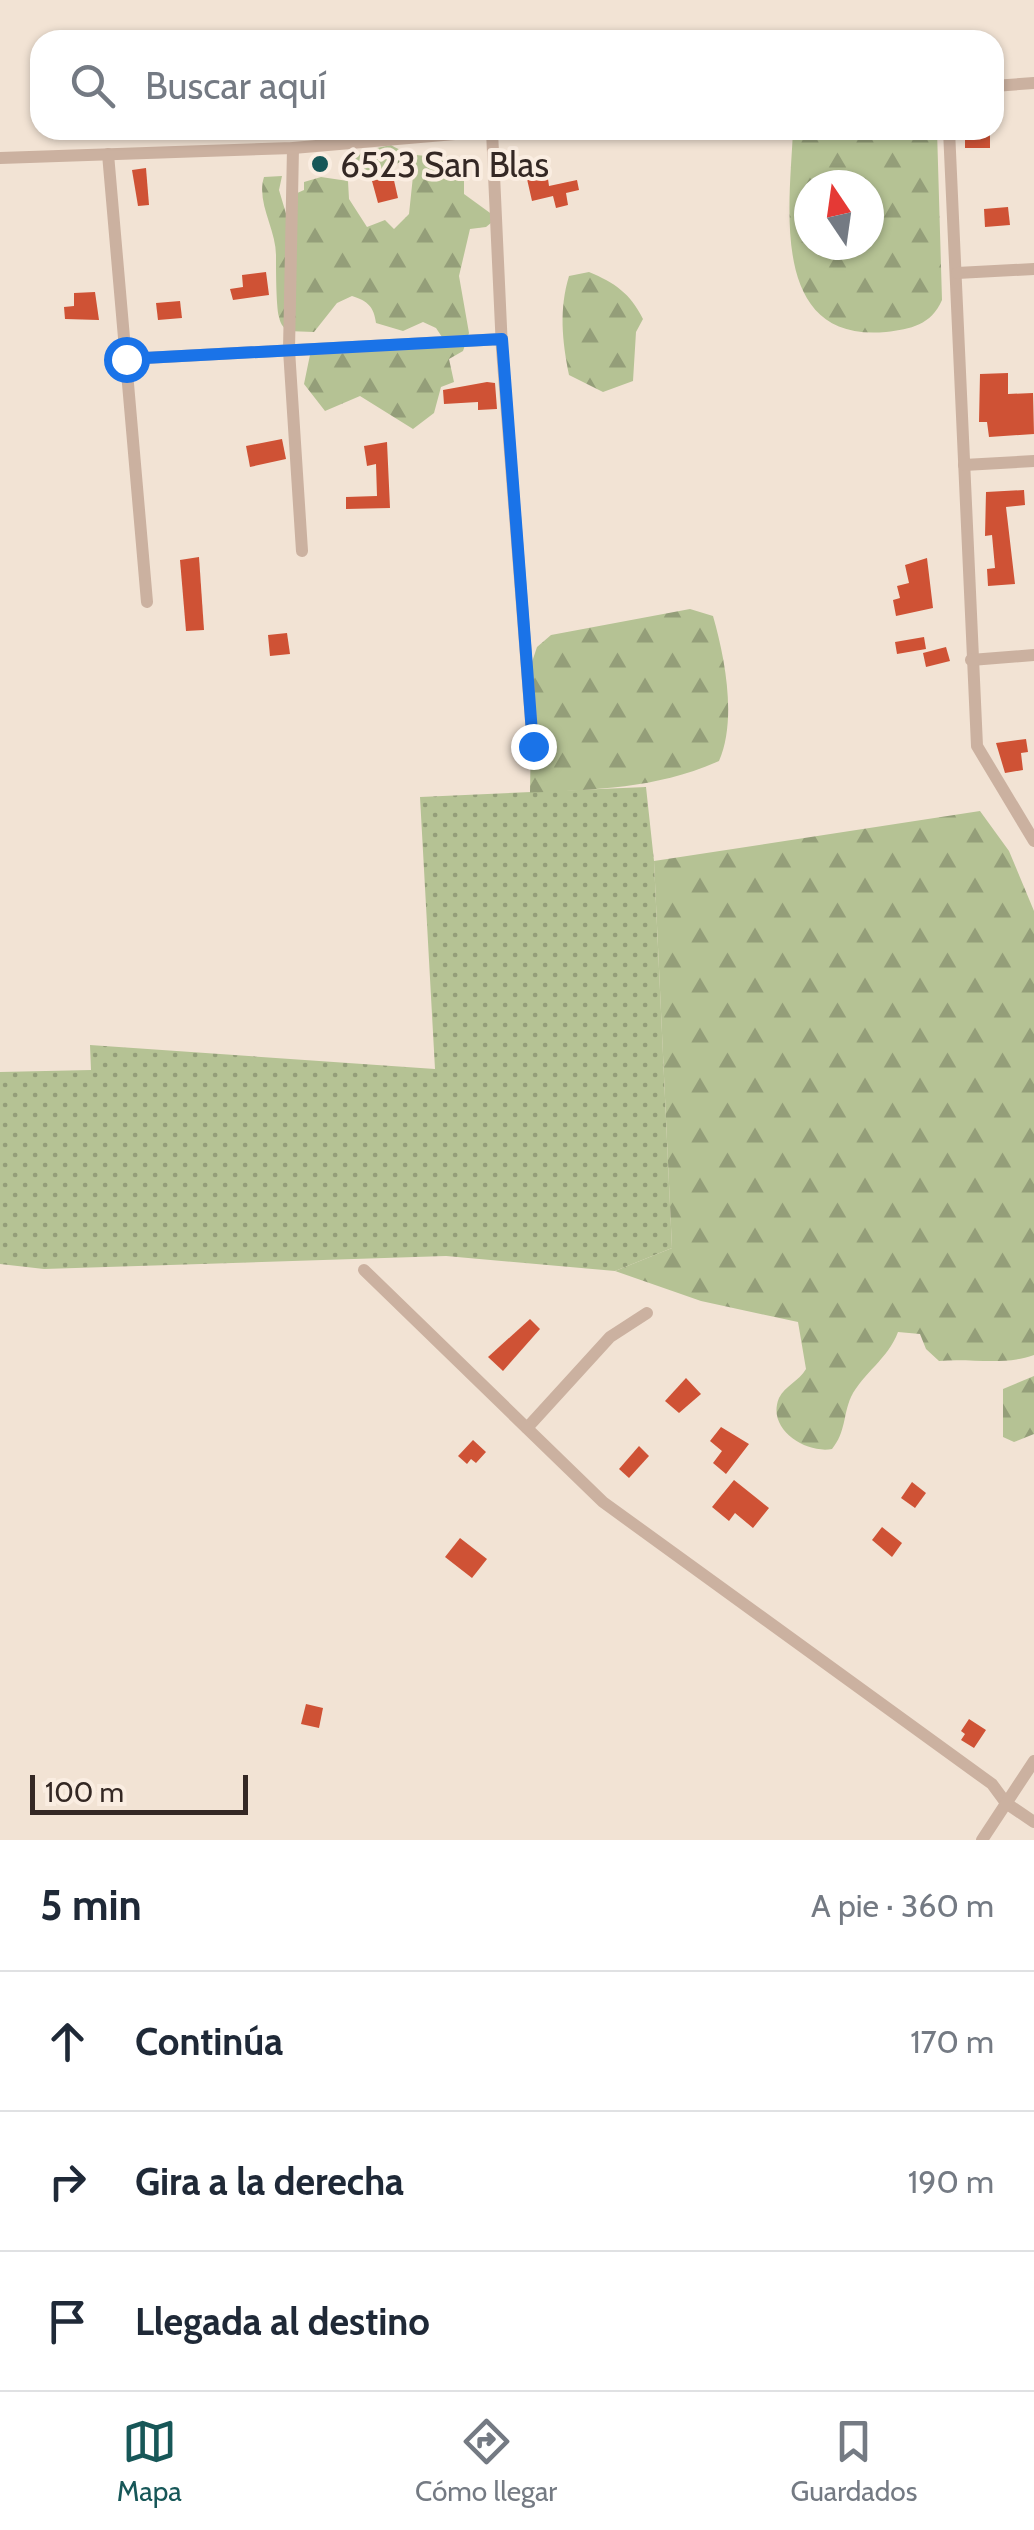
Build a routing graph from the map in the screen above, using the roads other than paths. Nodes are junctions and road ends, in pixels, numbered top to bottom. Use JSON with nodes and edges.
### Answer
{"nodes":[{"id":1,"x":1034,"y":83,"type":"edge"},
{"id":2,"x":1004,"y":85,"type":"edge"},
{"id":3,"x":387,"y":140,"type":"edge"},
{"id":4,"x":492,"y":140,"type":"edge"},
{"id":5,"x":950,"y":140,"type":"edge"},
{"id":6,"x":293,"y":148,"type":"junction"},
{"id":7,"x":108,"y":154,"type":"junction"},
{"id":8,"x":0,"y":158,"type":"edge"},
{"id":9,"x":1034,"y":269,"type":"edge"},
{"id":10,"x":957,"y":272,"type":"junction"},
{"id":11,"x":502,"y":339,"type":"junction"},
{"id":12,"x":289,"y":350,"type":"junction"},
{"id":13,"x":126,"y":359,"type":"junction"},
{"id":14,"x":1034,"y":461,"type":"edge"},
{"id":15,"x":964,"y":465,"type":"junction"},
{"id":16,"x":302,"y":551,"type":"dead end"},
{"id":17,"x":147,"y":602,"type":"dead end"},
{"id":18,"x":1034,"y":655,"type":"edge"},
{"id":19,"x":972,"y":660,"type":"junction"},
{"id":20,"x":533,"y":746,"type":"dead end"},
{"id":21,"x":1034,"y":841,"type":"edge"},
{"id":22,"x":364,"y":1270,"type":"dead end"},
{"id":23,"x":647,"y":1314,"type":"dead end"},
{"id":24,"x":527,"y":1428,"type":"junction"},
{"id":25,"x":1034,"y":1760,"type":"edge"},
{"id":26,"x":1006,"y":1803,"type":"junction"},
{"id":27,"x":1034,"y":1822,"type":"edge"},
{"id":28,"x":982,"y":1840,"type":"edge"}],
"edges":[{"from":1,"to":2,"type":"street"},
{"from":3,"to":6,"type":"street"},
{"from":4,"to":11,"type":"street"},
{"from":5,"to":10,"type":"street"},
{"from":6,"to":7,"type":"street"},
{"from":6,"to":12,"type":"street"},
{"from":7,"to":8,"type":"street"},
{"from":7,"to":13,"type":"street"},
{"from":9,"to":10,"type":"street"},
{"from":10,"to":15,"type":"street"},
{"from":11,"to":12,"type":"street"},
{"from":11,"to":20,"type":"street"},
{"from":12,"to":13,"type":"street"},
{"from":12,"to":16,"type":"street"},
{"from":13,"to":17,"type":"street"},
{"from":14,"to":15,"type":"street"},
{"from":15,"to":19,"type":"street"},
{"from":18,"to":19,"type":"street"},
{"from":19,"to":21,"type":"street"},
{"from":22,"to":24,"type":"street"},
{"from":23,"to":24,"type":"street"},
{"from":24,"to":26,"type":"street"},
{"from":25,"to":26,"type":"street"},
{"from":26,"to":27,"type":"street"},
{"from":26,"to":28,"type":"street"}]}
